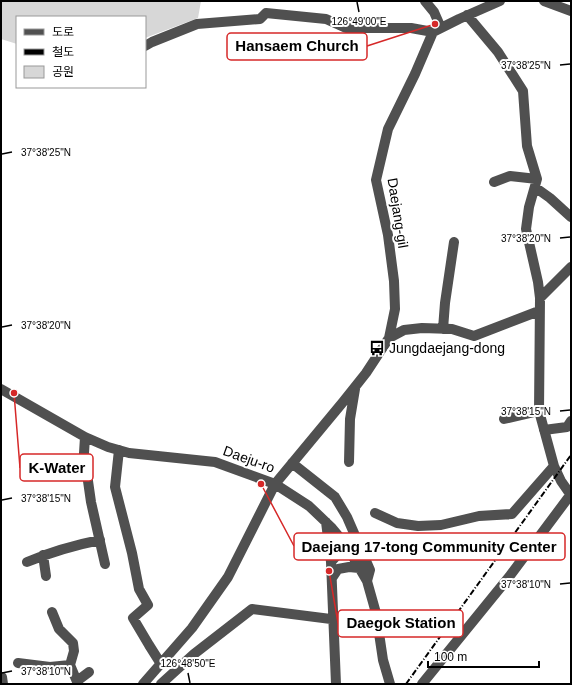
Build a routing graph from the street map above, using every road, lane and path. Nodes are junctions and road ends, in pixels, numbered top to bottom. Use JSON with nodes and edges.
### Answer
{"nodes":[{"id":1,"x":425,"y":1,"type":"edge"},
{"id":2,"x":500,"y":1,"type":"edge"},
{"id":3,"x":544,"y":1,"type":"edge"},
{"id":4,"x":571,"y":11,"type":"edge"},
{"id":5,"x":467,"y":15,"type":"junction"},
{"id":6,"x":437,"y":30,"type":"junction"},
{"id":7,"x":146,"y":45,"type":"edge"},
{"id":8,"x":494,"y":182,"type":"dead end"},
{"id":9,"x":536,"y":183,"type":"junction"},
{"id":10,"x":571,"y":217,"type":"edge"},
{"id":11,"x":454,"y":242,"type":"dead end"},
{"id":12,"x":571,"y":268,"type":"edge"},
{"id":13,"x":540,"y":298,"type":"junction"},
{"id":14,"x":539,"y":311,"type":"junction"},
{"id":15,"x":442,"y":329,"type":"junction"},
{"id":16,"x":389,"y":338,"type":"junction"},
{"id":17,"x":355,"y":387,"type":"junction"},
{"id":18,"x":1,"y":389,"type":"edge"},
{"id":19,"x":540,"y":410,"type":"junction"},
{"id":20,"x":504,"y":419,"type":"dead end"},
{"id":21,"x":571,"y":421,"type":"edge"},
{"id":22,"x":544,"y":430,"type":"junction"},
{"id":23,"x":84,"y":436,"type":"junction"},
{"id":24,"x":119,"y":450,"type":"junction"},
{"id":25,"x":349,"y":462,"type":"dead end"},
{"id":26,"x":292,"y":463,"type":"junction"},
{"id":27,"x":554,"y":466,"type":"junction"},
{"id":28,"x":275,"y":484,"type":"junction"},
{"id":29,"x":571,"y":494,"type":"edge"},
{"id":30,"x":375,"y":513,"type":"dead end"},
{"id":31,"x":326,"y":522,"type":"junction"},
{"id":32,"x":100,"y":540,"type":"junction"},
{"id":33,"x":346,"y":545,"type":"junction"},
{"id":34,"x":44,"y":555,"type":"junction"},
{"id":35,"x":27,"y":562,"type":"dead end"},
{"id":36,"x":332,"y":562,"type":"junction"},
{"id":37,"x":105,"y":564,"type":"dead end"},
{"id":38,"x":359,"y":568,"type":"junction"},
{"id":39,"x":46,"y":576,"type":"dead end"},
{"id":40,"x":332,"y":578,"type":"junction"},
{"id":41,"x":367,"y":581,"type":"junction"},
{"id":42,"x":52,"y":612,"type":"dead end"},
{"id":43,"x":333,"y":618,"type":"junction"},
{"id":44,"x":378,"y":625,"type":"junction"},
{"id":45,"x":18,"y":663,"type":"dead end"},
{"id":46,"x":161,"y":664,"type":"junction"},
{"id":47,"x":70,"y":665,"type":"junction"},
{"id":48,"x":89,"y":672,"type":"dead end"},
{"id":49,"x":2,"y":677,"type":"edge"},
{"id":50,"x":77,"y":683,"type":"edge"},
{"id":51,"x":3,"y":684,"type":"edge"},
{"id":52,"x":143,"y":684,"type":"edge"},
{"id":53,"x":161,"y":684,"type":"edge"},
{"id":54,"x":336,"y":684,"type":"edge"},
{"id":55,"x":390,"y":684,"type":"edge"},
{"id":56,"x":422,"y":684,"type":"edge"}],
"edges":[{"from":1,"to":6,"type":"street"},
{"from":2,"to":5,"type":"street"},
{"from":3,"to":4,"type":"street"},
{"from":5,"to":6,"type":"street"},
{"from":5,"to":9,"type":"street"},
{"from":6,"to":7,"type":"street"},
{"from":6,"to":16,"type":"street","name":"Daejang-gil"},
{"from":8,"to":9,"type":"street"},
{"from":9,"to":10,"type":"street"},
{"from":9,"to":13,"type":"street"},
{"from":11,"to":15,"type":"street"},
{"from":12,"to":13,"type":"street"},
{"from":13,"to":14,"type":"street"},
{"from":14,"to":15,"type":"street"},
{"from":14,"to":19,"type":"street"},
{"from":15,"to":16,"type":"street"},
{"from":16,"to":17,"type":"street","name":"Daejang-gil"},
{"from":17,"to":25,"type":"street","name":"Daejang-gil"},
{"from":17,"to":26,"type":"street","name":"Daejang-gil"},
{"from":18,"to":23,"type":"street","name":"Daeju-ro"},
{"from":19,"to":20,"type":"street"},
{"from":19,"to":22,"type":"street"},
{"from":21,"to":22,"type":"street"},
{"from":22,"to":27,"type":"street"},
{"from":23,"to":24,"type":"street","name":"Daeju-ro"},
{"from":23,"to":32,"type":"street"},
{"from":24,"to":28,"type":"street","name":"Daeju-ro"},
{"from":24,"to":46,"type":"street"},
{"from":26,"to":28,"type":"street","name":"Daejang-gil"},
{"from":26,"to":41,"type":"street"},
{"from":27,"to":29,"type":"street"},
{"from":27,"to":30,"type":"street"},
{"from":28,"to":31,"type":"street","name":"Daeju-ro"},
{"from":28,"to":46,"type":"street","name":"Daejang-gil"},
{"from":29,"to":56,"type":"street"},
{"from":31,"to":33,"type":"street","name":"Daeju-ro"},
{"from":31,"to":36,"type":"street"},
{"from":32,"to":34,"type":"street"},
{"from":32,"to":37,"type":"street"},
{"from":33,"to":36,"type":"street"},
{"from":33,"to":38,"type":"street","name":"Daeju-ro"},
{"from":34,"to":35,"type":"street"},
{"from":34,"to":39,"type":"street"},
{"from":36,"to":40,"type":"street"},
{"from":38,"to":40,"type":"street"},
{"from":38,"to":41,"type":"street","name":"Daeju-ro"},
{"from":40,"to":43,"type":"street"},
{"from":41,"to":44,"type":"street","name":"Daeju-ro"},
{"from":42,"to":47,"type":"street"},
{"from":43,"to":44,"type":"street"},
{"from":43,"to":53,"type":"street"},
{"from":43,"to":54,"type":"street"},
{"from":44,"to":55,"type":"street","name":"Daeju-ro"},
{"from":45,"to":47,"type":"street"},
{"from":46,"to":52,"type":"street","name":"Daejang-gil"},
{"from":47,"to":50,"type":"street"},
{"from":48,"to":50,"type":"street"},
{"from":49,"to":51,"type":"street"}]}
